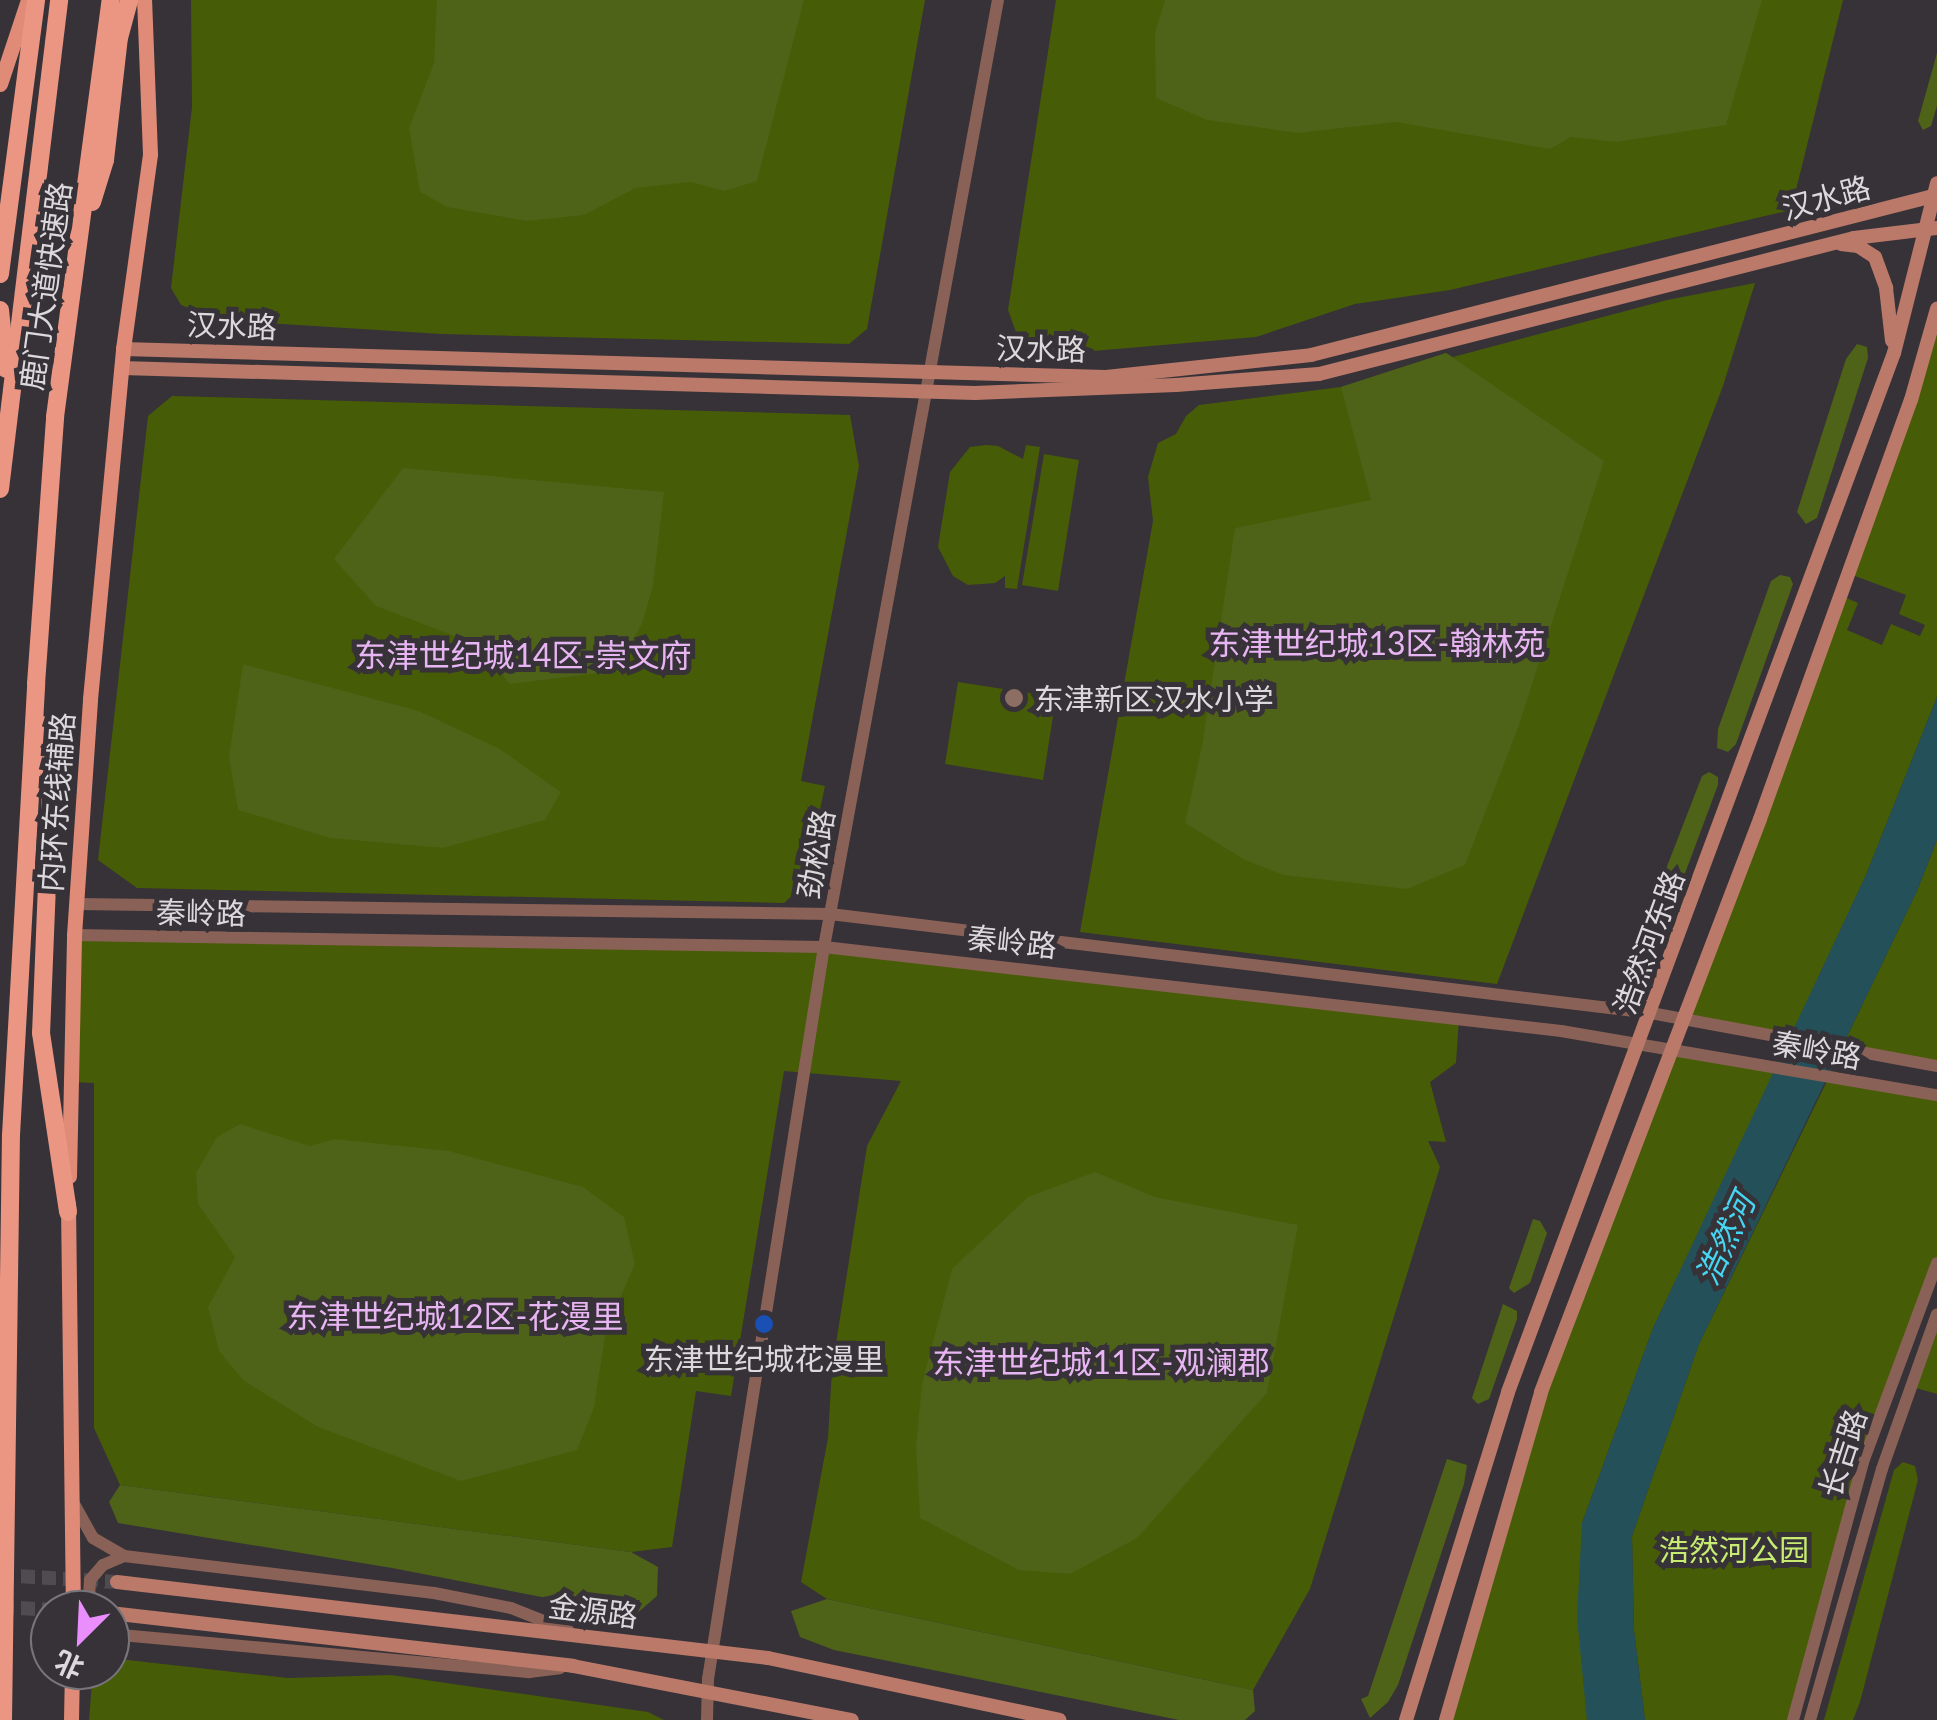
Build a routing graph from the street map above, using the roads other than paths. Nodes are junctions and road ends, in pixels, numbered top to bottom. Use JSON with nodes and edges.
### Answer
{"nodes":[{"id":1,"x":28,"y":0,"type":"edge"},
{"id":2,"x":36,"y":0,"type":"edge"},
{"id":3,"x":60,"y":0,"type":"edge"},
{"id":4,"x":110,"y":0,"type":"edge"},
{"id":5,"x":129,"y":0,"type":"edge"},
{"id":6,"x":144,"y":0,"type":"edge"},
{"id":7,"x":998,"y":0,"type":"edge"},
{"id":8,"x":0,"y":84,"type":"edge"},
{"id":9,"x":1936,"y":191,"type":"edge"},
{"id":10,"x":1932,"y":229,"type":"edge"},
{"id":11,"x":1836,"y":243,"type":"junction"},
{"id":12,"x":76,"y":256,"type":"junction"},
{"id":13,"x":0,"y":274,"type":"edge"},
{"id":14,"x":1937,"y":309,"type":"edge"},
{"id":15,"x":0,"y":310,"type":"edge"},
{"id":16,"x":123,"y":349,"type":"junction"},
{"id":17,"x":1894,"y":353,"type":"junction"},
{"id":18,"x":122,"y":368,"type":"junction"},
{"id":19,"x":926,"y":374,"type":"junction"},
{"id":20,"x":923,"y":392,"type":"junction"},
{"id":21,"x":9,"y":402,"type":"junction"},
{"id":22,"x":0,"y":489,"type":"edge"},
{"id":23,"x":36,"y":684,"type":"junction"},
{"id":24,"x":76,"y":904,"type":"junction"},
{"id":25,"x":830,"y":914,"type":"junction"},
{"id":26,"x":74,"y":935,"type":"junction"},
{"id":27,"x":824,"y":947,"type":"junction"},
{"id":28,"x":1651,"y":1014,"type":"junction"},
{"id":29,"x":1682,"y":1018,"type":"junction"},
{"id":30,"x":1640,"y":1042,"type":"junction"},
{"id":31,"x":1671,"y":1047,"type":"junction"},
{"id":32,"x":1937,"y":1066,"type":"edge"},
{"id":33,"x":1937,"y":1096,"type":"edge"},
{"id":34,"x":68,"y":1212,"type":"junction"},
{"id":35,"x":1937,"y":1263,"type":"edge"},
{"id":36,"x":1937,"y":1314,"type":"edge"},
{"id":37,"x":74,"y":1502,"type":"junction"},
{"id":38,"x":124,"y":1556,"type":"junction"},
{"id":39,"x":117,"y":1582,"type":"tunnel mouth"},
{"id":40,"x":73,"y":1590,"type":"edge"},
{"id":41,"x":89,"y":1590,"type":"edge"},
{"id":42,"x":130,"y":1615,"type":"edge"},
{"id":43,"x":130,"y":1635,"type":"edge"},
{"id":44,"x":580,"y":1636,"type":"junction"},
{"id":45,"x":712,"y":1652,"type":"junction"},
{"id":46,"x":573,"y":1666,"type":"junction"},
{"id":47,"x":73,"y":1690,"type":"edge"},
{"id":48,"x":708,"y":1690,"type":"junction"},
{"id":49,"x":2,"y":1720,"type":"edge"},
{"id":50,"x":72,"y":1720,"type":"edge"},
{"id":51,"x":707,"y":1720,"type":"edge"},
{"id":52,"x":852,"y":1720,"type":"edge"},
{"id":53,"x":1059,"y":1720,"type":"edge"},
{"id":54,"x":1406,"y":1720,"type":"edge"},
{"id":55,"x":1446,"y":1720,"type":"edge"},
{"id":56,"x":1793,"y":1720,"type":"edge"},
{"id":57,"x":1810,"y":1720,"type":"edge"}],
"edges":[{"from":1,"to":8,"type":"main road"},
{"from":2,"to":13,"type":"highway"},
{"from":3,"to":21,"type":"highway","name":"鹿门大道快速路"},
{"from":4,"to":12,"type":"highway","name":"鹿门大道快速路"},
{"from":5,"to":12,"type":"highway"},
{"from":6,"to":16,"type":"main road","name":"内环东线辅路"},
{"from":7,"to":19,"type":"street","name":"劲松路"},
{"from":9,"to":10,"type":"main road","name":"浩然河东路"},
{"from":9,"to":19,"type":"main road","name":"汉水路"},
{"from":10,"to":11,"type":"main road","name":"汉水路"},
{"from":10,"to":17,"type":"main road","name":"浩然河东路"},
{"from":11,"to":17,"type":"main road"},
{"from":11,"to":20,"type":"main road","name":"汉水路"},
{"from":12,"to":23,"type":"highway","name":"鹿门大道快速路"},
{"from":14,"to":29,"type":"main road","name":"浩然河东路"},
{"from":15,"to":21,"type":"highway"},
{"from":16,"to":18,"type":"main road","name":"内环东线辅路"},
{"from":16,"to":19,"type":"main road","name":"汉水路"},
{"from":17,"to":28,"type":"main road","name":"浩然河东路"},
{"from":18,"to":20,"type":"main road","name":"汉水路"},
{"from":18,"to":24,"type":"main road","name":"内环东线辅路"},
{"from":19,"to":20,"type":"street","name":"劲松路"},
{"from":20,"to":25,"type":"street","name":"劲松路"},
{"from":21,"to":22,"type":"highway","name":"鹿门大道快速路"},
{"from":23,"to":34,"type":"highway"},
{"from":23,"to":49,"type":"highway","name":"鹿门大道快速路"},
{"from":24,"to":25,"type":"street","name":"秦岭路"},
{"from":24,"to":26,"type":"main road","name":"内环东线辅路"},
{"from":25,"to":27,"type":"street","name":"劲松路"},
{"from":25,"to":28,"type":"street","name":"秦岭路"},
{"from":26,"to":27,"type":"street","name":"秦岭路"},
{"from":26,"to":34,"type":"main road","name":"内环东线辅路"},
{"from":27,"to":30,"type":"street","name":"秦岭路"},
{"from":27,"to":45,"type":"street","name":"劲松路"},
{"from":28,"to":29,"type":"street","name":"秦岭路"},
{"from":28,"to":30,"type":"main road","name":"浩然河东路"},
{"from":29,"to":31,"type":"main road","name":"浩然河东路"},
{"from":29,"to":32,"type":"street","name":"秦岭路"},
{"from":30,"to":31,"type":"street","name":"秦岭路"},
{"from":30,"to":54,"type":"main road","name":"浩然河东路"},
{"from":31,"to":33,"type":"street","name":"秦岭路"},
{"from":31,"to":55,"type":"main road","name":"浩然河东路"},
{"from":34,"to":37,"type":"main road","name":"内环东线辅路"},
{"from":35,"to":56,"type":"street","name":"长吉路"},
{"from":36,"to":57,"type":"street","name":"长吉路"},
{"from":37,"to":38,"type":"street"},
{"from":37,"to":40,"type":"main road","name":"内环东线辅路"},
{"from":38,"to":41,"type":"street"},
{"from":38,"to":44,"type":"street"},
{"from":39,"to":44,"type":"main road","name":"金源路"},
{"from":42,"to":46,"type":"main road","name":"金源路"},
{"from":43,"to":46,"type":"street"},
{"from":44,"to":45,"type":"main road","name":"金源路"},
{"from":45,"to":48,"type":"street","name":"劲松路"},
{"from":45,"to":53,"type":"main road","name":"金源路"},
{"from":46,"to":48,"type":"main road","name":"金源路"},
{"from":47,"to":50,"type":"main road"},
{"from":48,"to":51,"type":"street","name":"劲松路"},
{"from":48,"to":52,"type":"main road","name":"金源路"}]}
